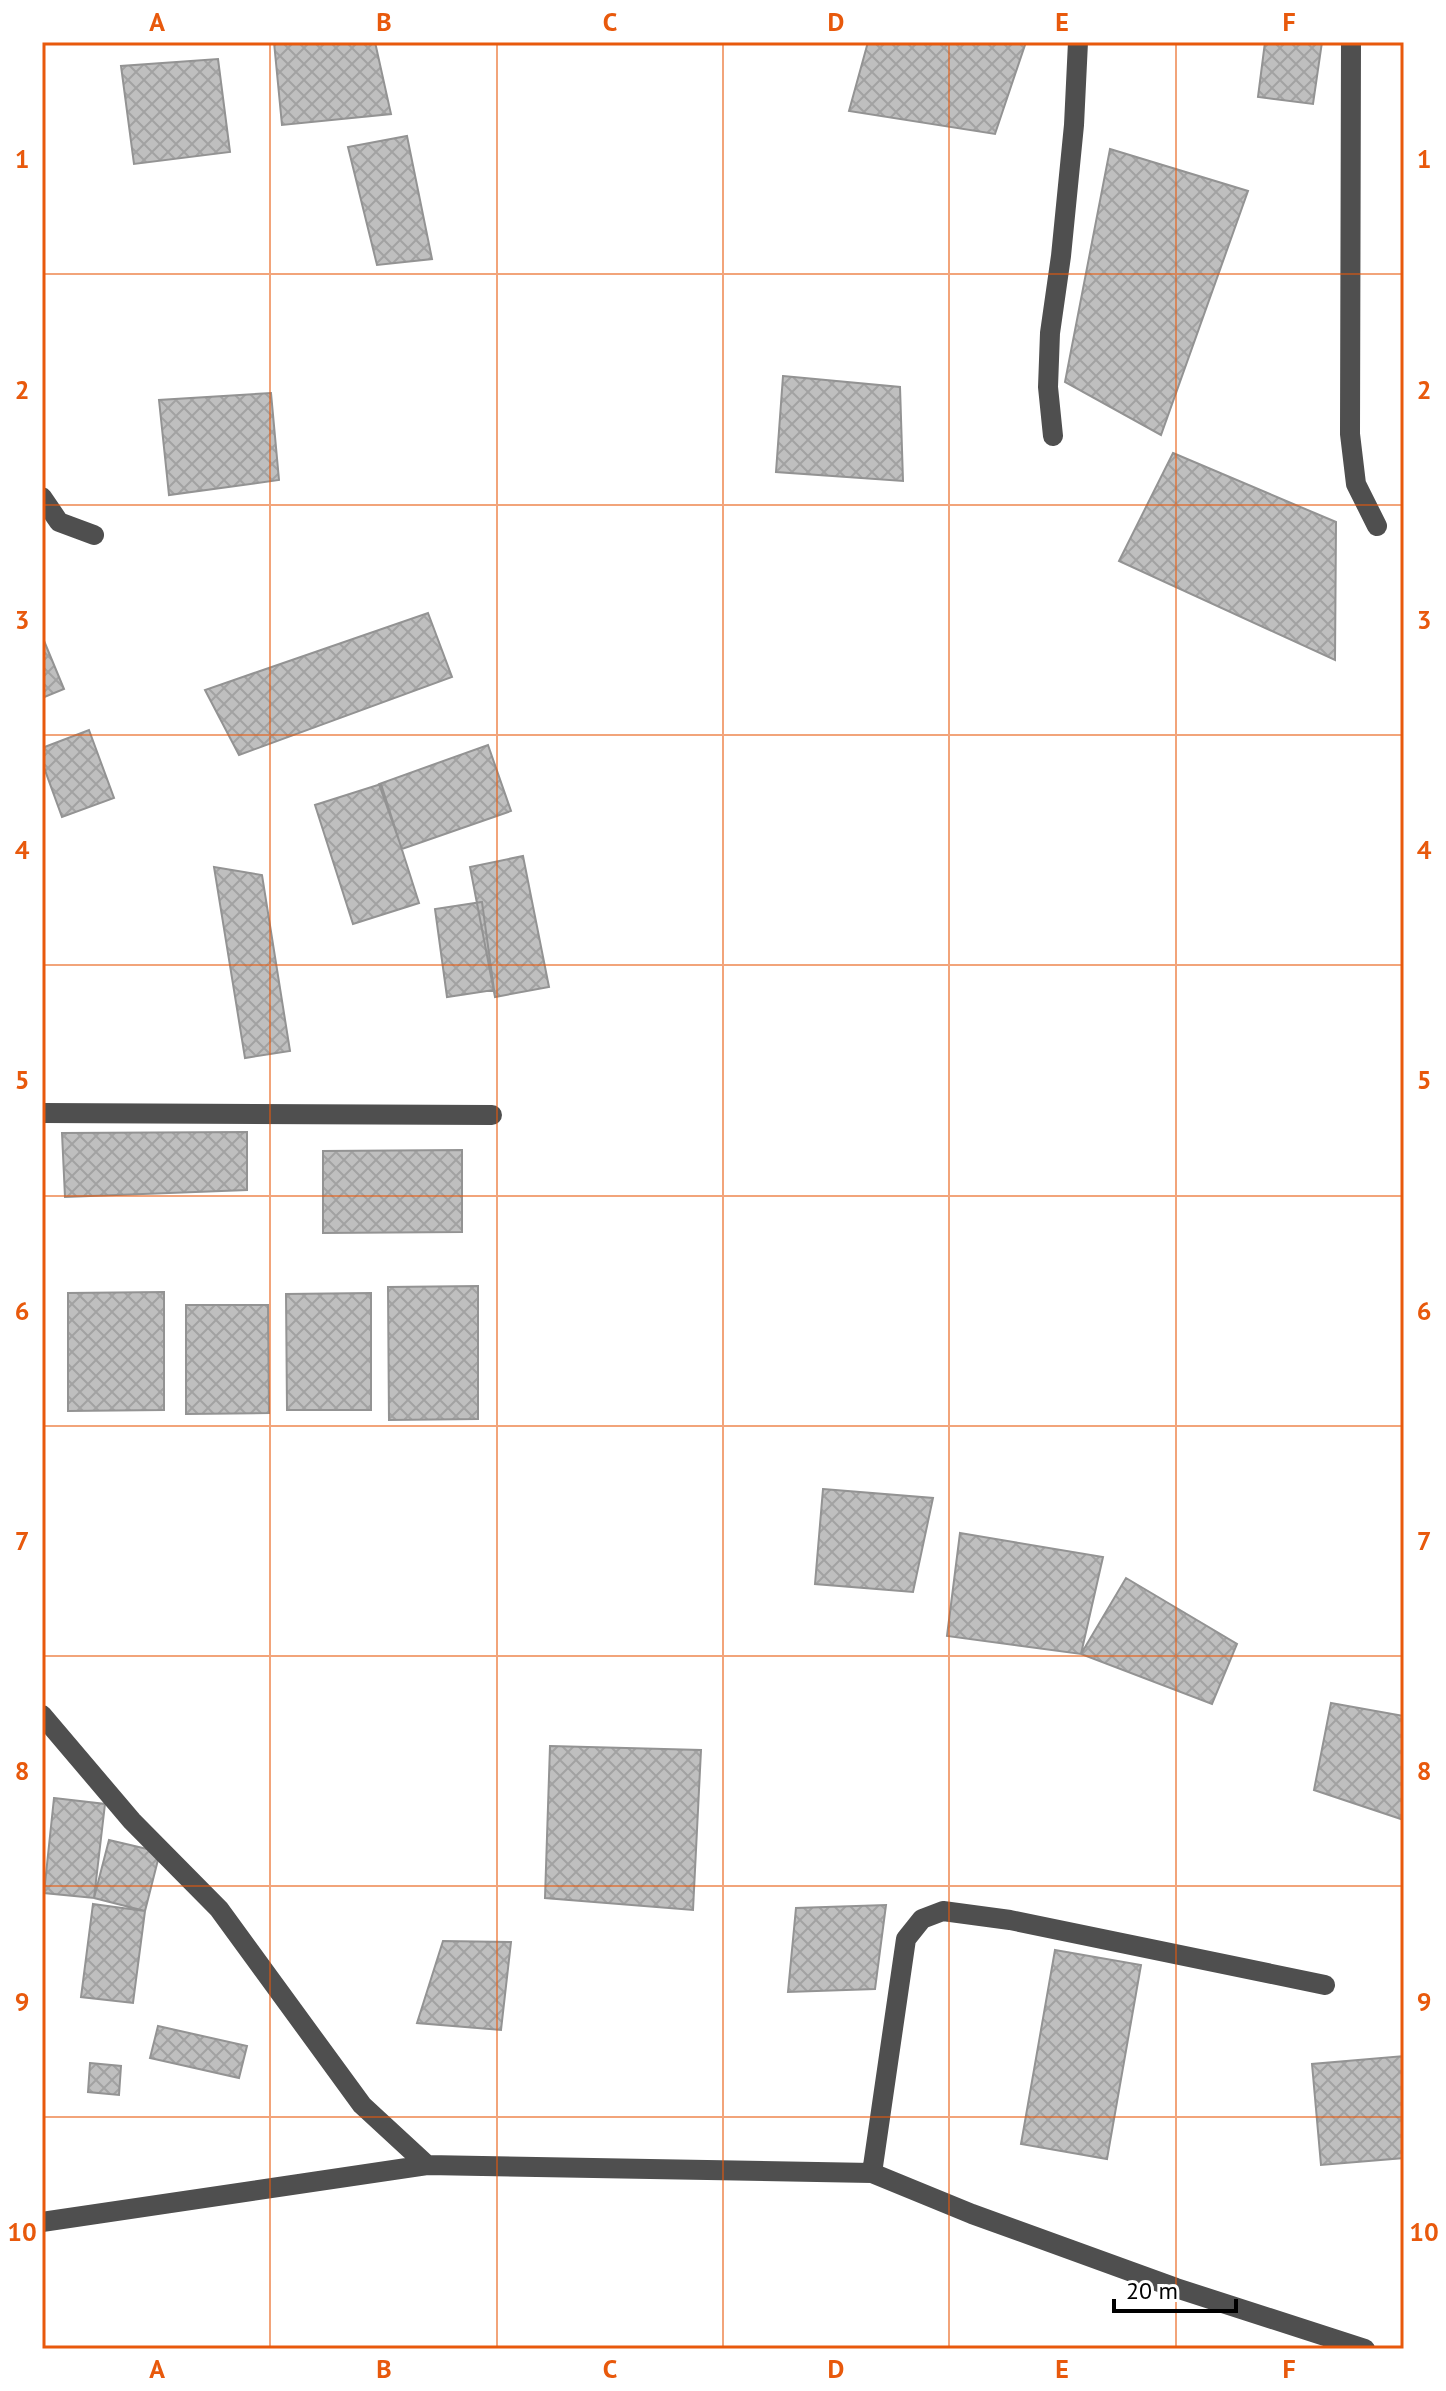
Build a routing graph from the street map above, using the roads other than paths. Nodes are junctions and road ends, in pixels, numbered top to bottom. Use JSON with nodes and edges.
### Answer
{"nodes":[{"id":1,"x":1078,"y":42,"type":"edge"},
{"id":2,"x":1351,"y":42,"type":"edge"},
{"id":3,"x":1053,"y":436,"type":"dead end"},
{"id":4,"x":42,"y":497,"type":"edge"},
{"id":5,"x":1377,"y":526,"type":"dead end"},
{"id":6,"x":94,"y":535,"type":"dead end"},
{"id":7,"x":42,"y":1113,"type":"edge"},
{"id":8,"x":492,"y":1115,"type":"dead end"},
{"id":9,"x":42,"y":1715,"type":"edge"},
{"id":10,"x":1325,"y":1985,"type":"dead end"},
{"id":11,"x":427,"y":2165,"type":"junction"},
{"id":12,"x":872,"y":2173,"type":"junction"},
{"id":13,"x":42,"y":2222,"type":"edge"},
{"id":14,"x":1365,"y":2349,"type":"edge"}],
"edges":[{"from":1,"to":3,"type":"street"},
{"from":2,"to":5,"type":"street"},
{"from":4,"to":6,"type":"street"},
{"from":7,"to":8,"type":"street"},
{"from":9,"to":11,"type":"street"},
{"from":10,"to":12,"type":"street"},
{"from":11,"to":12,"type":"street"},
{"from":11,"to":13,"type":"street"},
{"from":12,"to":14,"type":"street"}]}
